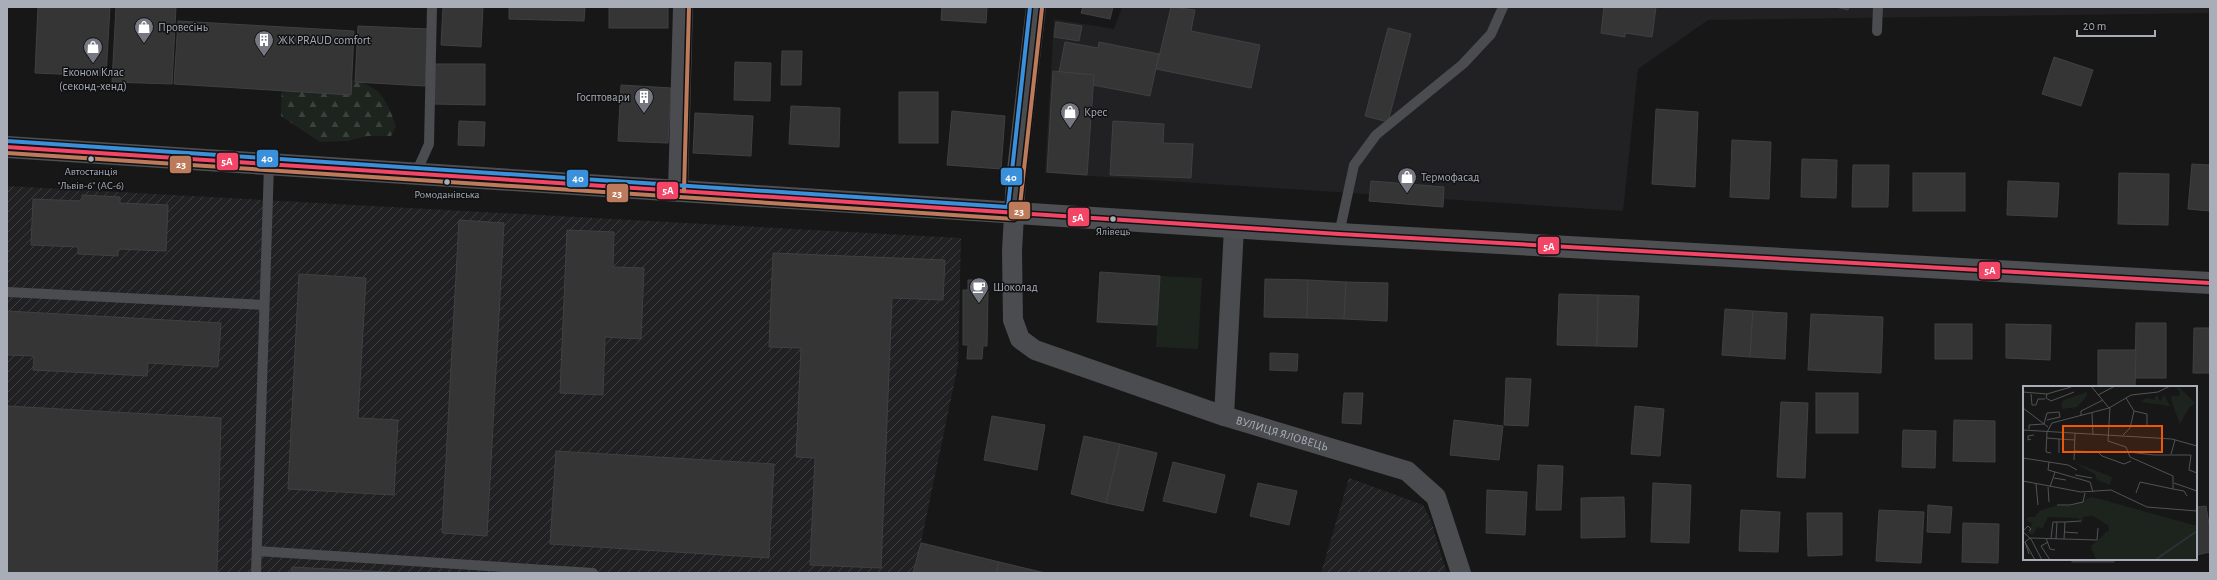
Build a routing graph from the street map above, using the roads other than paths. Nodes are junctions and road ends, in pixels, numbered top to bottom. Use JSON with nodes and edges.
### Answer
{"nodes":[{"id":1,"x":432,"y":7,"type":"edge"},
{"id":2,"x":683,"y":7,"type":"edge"},
{"id":3,"x":1036,"y":7,"type":"edge"},
{"id":4,"x":1503,"y":7,"type":"edge"},
{"id":5,"x":1878,"y":7,"type":"edge"},
{"id":6,"x":1877,"y":31,"type":"dead end"},
{"id":7,"x":7,"y":148,"type":"edge"},
{"id":8,"x":269,"y":164,"type":"junction"},
{"id":9,"x":416,"y":173,"type":"junction"},
{"id":10,"x":678,"y":191,"type":"junction"},
{"id":11,"x":1013,"y":213,"type":"junction"},
{"id":12,"x":1234,"y":228,"type":"junction"},
{"id":13,"x":1339,"y":234,"type":"junction"},
{"id":14,"x":2210,"y":283,"type":"edge"},
{"id":15,"x":7,"y":292,"type":"edge"},
{"id":16,"x":264,"y":305,"type":"junction"},
{"id":17,"x":1224,"y":416,"type":"junction"},
{"id":18,"x":257,"y":551,"type":"junction"},
{"id":19,"x":256,"y":573,"type":"edge"},
{"id":20,"x":593,"y":573,"type":"edge"},
{"id":21,"x":1461,"y":573,"type":"edge"}],
"edges":[{"from":1,"to":9,"type":"lane"},
{"from":2,"to":10,"type":"street"},
{"from":3,"to":11,"type":"street"},
{"from":4,"to":13,"type":"lane"},
{"from":5,"to":6,"type":"lane"},
{"from":7,"to":8,"type":"main road"},
{"from":8,"to":9,"type":"main road"},
{"from":8,"to":16,"type":"lane"},
{"from":9,"to":10,"type":"main road"},
{"from":10,"to":11,"type":"main road"},
{"from":11,"to":12,"type":"main road"},
{"from":11,"to":17,"type":"street"},
{"from":12,"to":13,"type":"main road"},
{"from":12,"to":17,"type":"street","name":"ВУЛИЦЯ ЯЛОВЕЦЬ"},
{"from":13,"to":14,"type":"main road"},
{"from":15,"to":16,"type":"lane"},
{"from":16,"to":18,"type":"lane"},
{"from":17,"to":21,"type":"street","name":"ВУЛИЦЯ ЯЛОВЕЦЬ"},
{"from":18,"to":19,"type":"lane"},
{"from":18,"to":20,"type":"lane"}]}
